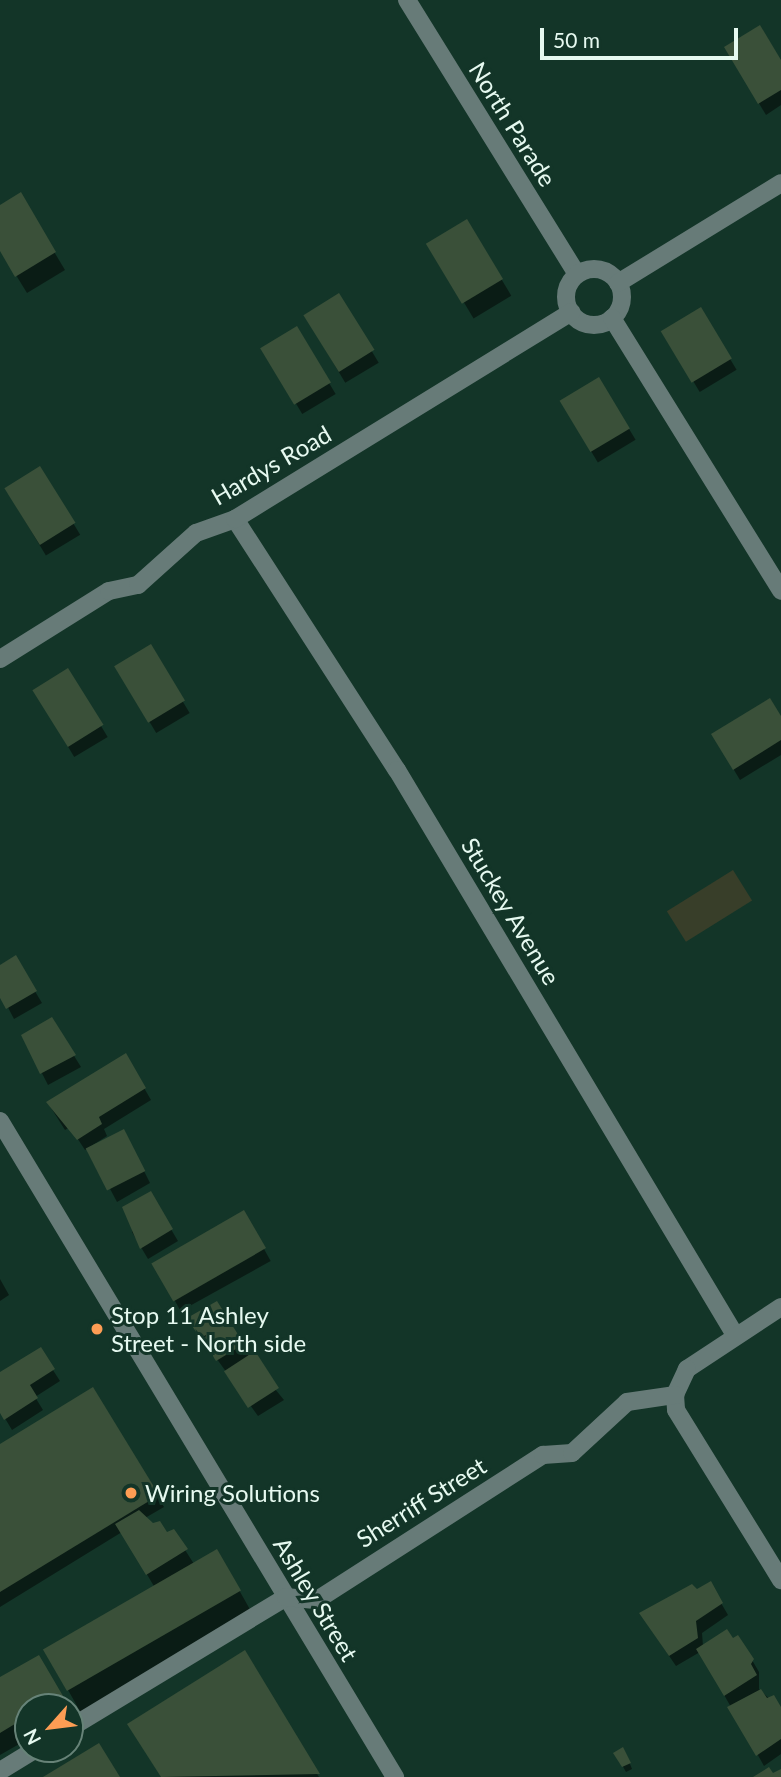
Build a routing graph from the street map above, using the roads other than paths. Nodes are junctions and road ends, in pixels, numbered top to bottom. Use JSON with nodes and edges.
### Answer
{"nodes":[{"id":1,"x":407,"y":0,"type":"edge"},
{"id":2,"x":781,"y":183,"type":"edge"},
{"id":3,"x":577,"y":274,"type":"junction"},
{"id":4,"x":618,"y":283,"type":"junction"},
{"id":5,"x":571,"y":312,"type":"junction"},
{"id":6,"x":612,"y":318,"type":"junction"},
{"id":7,"x":235,"y":519,"type":"junction"},
{"id":8,"x":781,"y":591,"type":"edge"},
{"id":9,"x":0,"y":659,"type":"edge"},
{"id":10,"x":0,"y":1121,"type":"edge"},
{"id":11,"x":781,"y":1307,"type":"edge"},
{"id":12,"x":735,"y":1335,"type":"junction"},
{"id":13,"x":675,"y":1395,"type":"junction"},
{"id":14,"x":781,"y":1580,"type":"edge"},
{"id":15,"x":286,"y":1597,"type":"junction"},
{"id":16,"x":84,"y":1720,"type":"edge"},
{"id":17,"x":395,"y":1777,"type":"edge"}],
"edges":[{"from":1,"to":3,"type":"street","name":"North Parade"},
{"from":2,"to":4,"type":"street"},
{"from":3,"to":4,"type":"street"},
{"from":3,"to":5,"type":"street"},
{"from":4,"to":6,"type":"street"},
{"from":5,"to":6,"type":"street"},
{"from":5,"to":7,"type":"street","name":"Hardys Road"},
{"from":6,"to":8,"type":"street"},
{"from":7,"to":9,"type":"street","name":"Hardys Road"},
{"from":7,"to":12,"type":"street","name":"Stuckey Avenue"},
{"from":10,"to":15,"type":"street","name":"Ashley Street"},
{"from":11,"to":12,"type":"street"},
{"from":12,"to":13,"type":"street"},
{"from":13,"to":14,"type":"street"},
{"from":13,"to":15,"type":"street","name":"Sherriff Street"},
{"from":15,"to":16,"type":"street"},
{"from":15,"to":17,"type":"street","name":"Ashley Street"}]}
